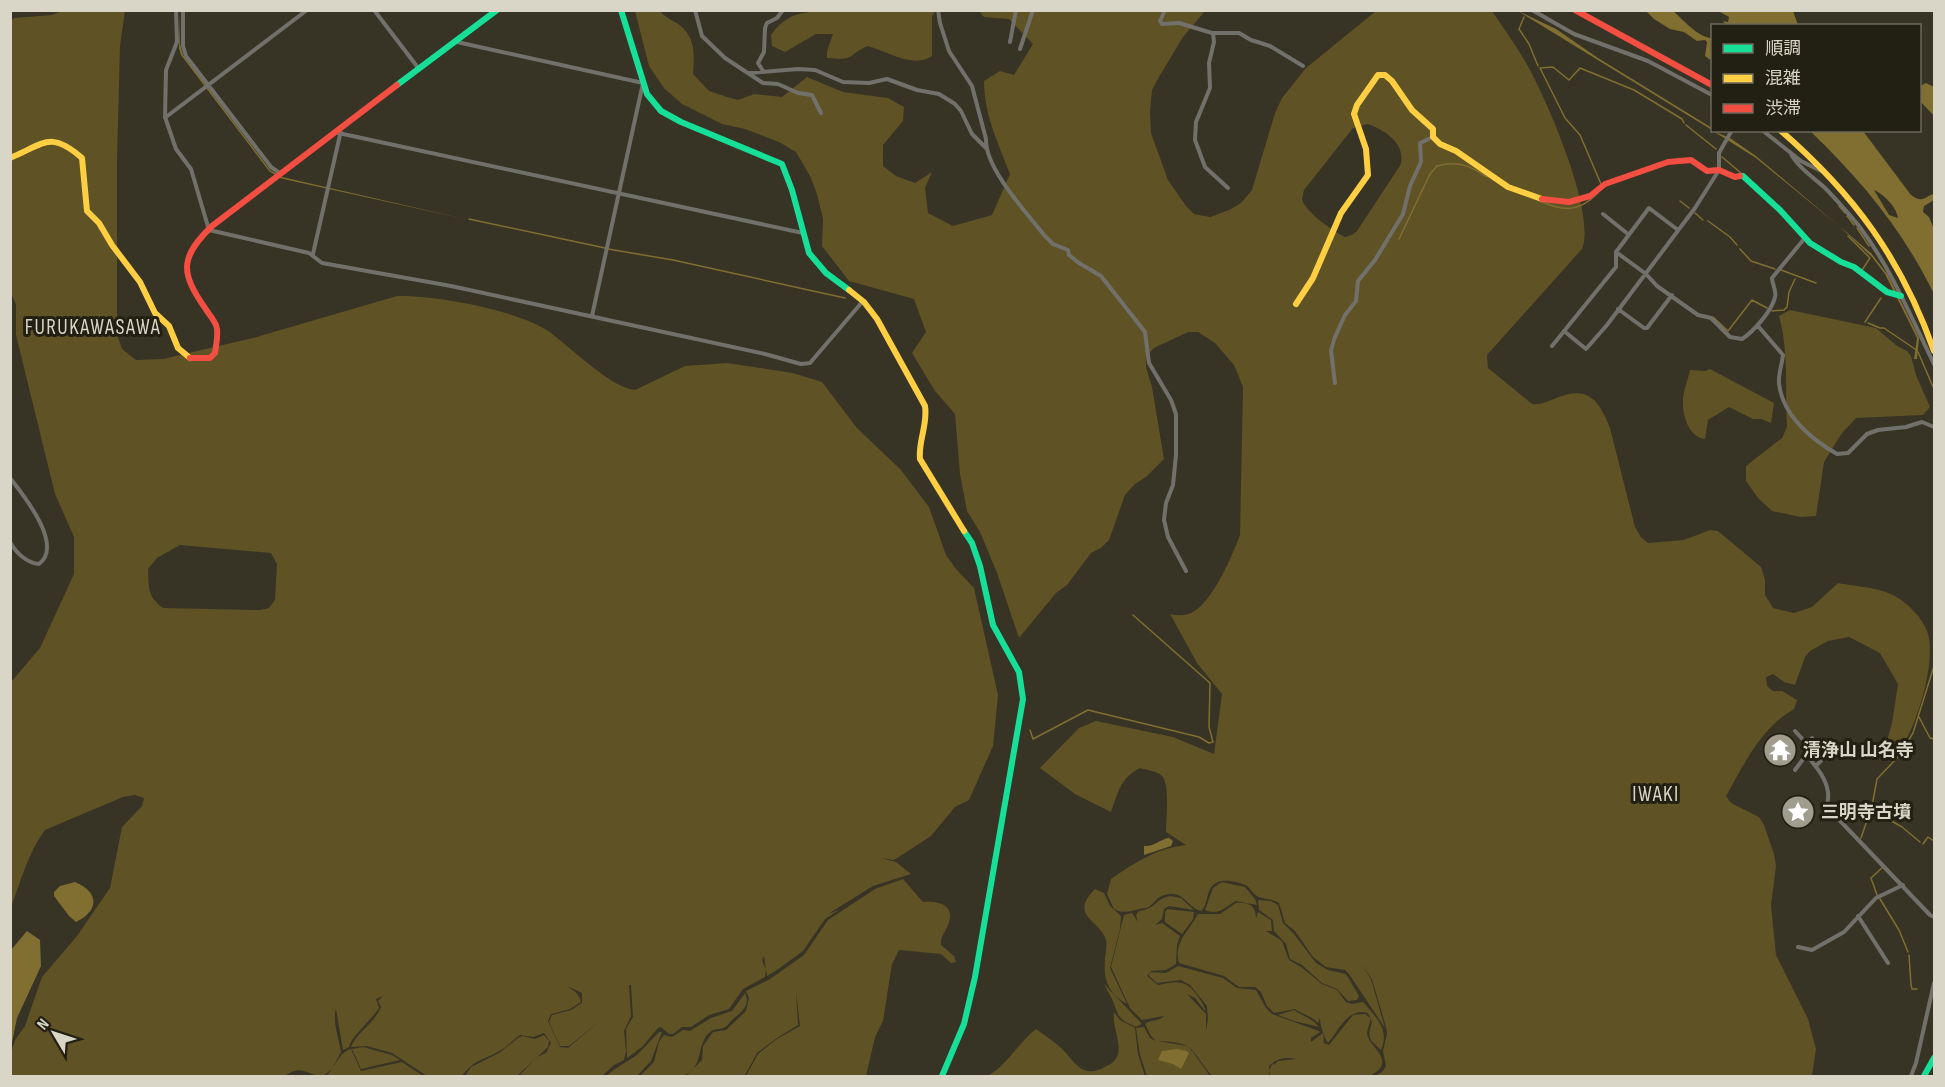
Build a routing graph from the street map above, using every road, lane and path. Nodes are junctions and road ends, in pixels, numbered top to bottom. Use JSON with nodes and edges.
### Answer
{"nodes":[{"id":1,"x":176,"y":10,"type":"edge"},
{"id":2,"x":183,"y":10,"type":"edge"},
{"id":3,"x":306,"y":10,"type":"edge"},
{"id":4,"x":374,"y":10,"type":"edge"},
{"id":5,"x":497,"y":10,"type":"edge"},
{"id":6,"x":621,"y":10,"type":"edge"},
{"id":7,"x":695,"y":10,"type":"edge"},
{"id":8,"x":783,"y":10,"type":"edge"},
{"id":9,"x":938,"y":10,"type":"edge"},
{"id":10,"x":1016,"y":10,"type":"edge"},
{"id":11,"x":1033,"y":10,"type":"edge"},
{"id":12,"x":1165,"y":10,"type":"edge"},
{"id":13,"x":1532,"y":10,"type":"edge"},
{"id":14,"x":1575,"y":10,"type":"edge"},
{"id":15,"x":1213,"y":33,"type":"junction"},
{"id":16,"x":456,"y":42,"type":"junction"},
{"id":17,"x":1011,"y":42,"type":"dead end"},
{"id":18,"x":1020,"y":49,"type":"dead end"},
{"id":19,"x":1302,"y":66,"type":"dead end"},
{"id":20,"x":419,"y":69,"type":"junction"},
{"id":21,"x":764,"y":71,"type":"junction"},
{"id":22,"x":749,"y":73,"type":"junction"},
{"id":23,"x":643,"y":83,"type":"junction"},
{"id":24,"x":1711,"y":84,"type":"edge"},
{"id":25,"x":208,"y":85,"type":"junction"},
{"id":26,"x":1711,"y":94,"type":"edge"},
{"id":27,"x":822,"y":113,"type":"dead end"},
{"id":28,"x":165,"y":117,"type":"junction"},
{"id":29,"x":338,"y":131,"type":"junction"},
{"id":30,"x":1731,"y":132,"type":"edge"},
{"id":31,"x":1765,"y":132,"type":"edge"},
{"id":32,"x":1782,"y":132,"type":"edge"},
{"id":33,"x":1433,"y":137,"type":"junction"},
{"id":34,"x":986,"y":148,"type":"junction"},
{"id":35,"x":1790,"y":152,"type":"junction"},
{"id":36,"x":10,"y":158,"type":"edge"},
{"id":37,"x":1719,"y":170,"type":"junction"},
{"id":38,"x":281,"y":174,"type":"junction"},
{"id":39,"x":1828,"y":175,"type":"junction"},
{"id":40,"x":1228,"y":188,"type":"dead end"},
{"id":41,"x":619,"y":192,"type":"junction"},
{"id":42,"x":1603,"y":214,"type":"dead end"},
{"id":43,"x":209,"y":230,"type":"junction"},
{"id":44,"x":1678,"y":230,"type":"junction"},
{"id":45,"x":803,"y":233,"type":"junction"},
{"id":46,"x":1628,"y":234,"type":"junction"},
{"id":47,"x":1804,"y":239,"type":"junction"},
{"id":48,"x":1616,"y":252,"type":"junction"},
{"id":49,"x":313,"y":254,"type":"junction"},
{"id":50,"x":1646,"y":274,"type":"junction"},
{"id":51,"x":1672,"y":295,"type":"junction"},
{"id":52,"x":1901,"y":296,"type":"junction"},
{"id":53,"x":863,"y":301,"type":"junction"},
{"id":54,"x":1296,"y":304,"type":"dead end"},
{"id":55,"x":1618,"y":309,"type":"junction"},
{"id":56,"x":592,"y":316,"type":"junction"},
{"id":57,"x":1758,"y":326,"type":"junction"},
{"id":58,"x":1564,"y":331,"type":"junction"},
{"id":59,"x":1552,"y":346,"type":"dead end"},
{"id":60,"x":1935,"y":351,"type":"edge"},
{"id":61,"x":1935,"y":364,"type":"edge"},
{"id":62,"x":1335,"y":383,"type":"dead end"},
{"id":63,"x":1935,"y":427,"type":"edge"},
{"id":64,"x":10,"y":478,"type":"edge"},
{"id":65,"x":10,"y":542,"type":"edge"},
{"id":66,"x":1186,"y":570,"type":"dead end"},
{"id":67,"x":1795,"y":731,"type":"dead end"},
{"id":68,"x":1812,"y":738,"type":"dead end"},
{"id":69,"x":1806,"y":746,"type":"junction"},
{"id":70,"x":1830,"y":751,"type":"dead end"},
{"id":71,"x":1806,"y":755,"type":"junction"},
{"id":72,"x":1816,"y":766,"type":"junction"},
{"id":73,"x":1795,"y":770,"type":"dead end"},
{"id":74,"x":1903,"y":885,"type":"junction"},
{"id":75,"x":1857,"y":916,"type":"junction"},
{"id":76,"x":1935,"y":917,"type":"edge"},
{"id":77,"x":1799,"y":949,"type":"dead end"},
{"id":78,"x":1888,"y":963,"type":"dead end"},
{"id":79,"x":1935,"y":983,"type":"edge"},
{"id":80,"x":1935,"y":1058,"type":"edge"},
{"id":81,"x":942,"y":1077,"type":"edge"},
{"id":82,"x":1911,"y":1077,"type":"edge"},
{"id":83,"x":1924,"y":1077,"type":"edge"}],
"edges":[{"from":1,"to":28,"type":"street"},
{"from":2,"to":25,"type":"street"},
{"from":3,"to":25,"type":"street"},
{"from":4,"to":20,"type":"street"},
{"from":5,"to":16,"type":"street"},
{"from":6,"to":23,"type":"street"},
{"from":7,"to":22,"type":"street"},
{"from":8,"to":21,"type":"street"},
{"from":9,"to":34,"type":"street"},
{"from":10,"to":17,"type":"street"},
{"from":11,"to":18,"type":"street"},
{"from":12,"to":15,"type":"street"},
{"from":13,"to":26,"type":"street"},
{"from":14,"to":24,"type":"street"},
{"from":15,"to":19,"type":"street"},
{"from":15,"to":40,"type":"street"},
{"from":16,"to":20,"type":"street"},
{"from":16,"to":23,"type":"street"},
{"from":20,"to":29,"type":"street"},
{"from":21,"to":22,"type":"street"},
{"from":21,"to":34,"type":"street"},
{"from":22,"to":27,"type":"street"},
{"from":23,"to":41,"type":"street"},
{"from":23,"to":45,"type":"street"},
{"from":25,"to":28,"type":"street"},
{"from":25,"to":38,"type":"street"},
{"from":28,"to":43,"type":"street"},
{"from":29,"to":38,"type":"street"},
{"from":29,"to":41,"type":"street"},
{"from":29,"to":49,"type":"street"},
{"from":30,"to":37,"type":"street"},
{"from":31,"to":35,"type":"street"},
{"from":32,"to":39,"type":"street"},
{"from":33,"to":37,"type":"street"},
{"from":33,"to":54,"type":"street"},
{"from":33,"to":62,"type":"street"},
{"from":34,"to":66,"type":"street"},
{"from":35,"to":39,"type":"street"},
{"from":35,"to":52,"type":"street"},
{"from":36,"to":43,"type":"street"},
{"from":37,"to":44,"type":"street"},
{"from":37,"to":47,"type":"street"},
{"from":38,"to":43,"type":"street"},
{"from":39,"to":60,"type":"street"},
{"from":41,"to":45,"type":"street"},
{"from":41,"to":56,"type":"street"},
{"from":42,"to":46,"type":"street"},
{"from":43,"to":49,"type":"street"},
{"from":44,"to":46,"type":"street"},
{"from":44,"to":50,"type":"street"},
{"from":45,"to":53,"type":"street"},
{"from":46,"to":48,"type":"street"},
{"from":47,"to":52,"type":"street"},
{"from":47,"to":57,"type":"street"},
{"from":48,"to":50,"type":"street"},
{"from":48,"to":58,"type":"street"},
{"from":49,"to":56,"type":"street"},
{"from":50,"to":51,"type":"street"},
{"from":50,"to":55,"type":"street"},
{"from":51,"to":55,"type":"street"},
{"from":51,"to":57,"type":"street"},
{"from":52,"to":61,"type":"street"},
{"from":53,"to":56,"type":"street"},
{"from":53,"to":81,"type":"street"},
{"from":55,"to":58,"type":"street"},
{"from":57,"to":63,"type":"street"},
{"from":58,"to":59,"type":"street"},
{"from":64,"to":65,"type":"street"},
{"from":67,"to":69,"type":"street"},
{"from":68,"to":69,"type":"street"},
{"from":69,"to":71,"type":"street"},
{"from":70,"to":72,"type":"street"},
{"from":71,"to":72,"type":"street"},
{"from":71,"to":73,"type":"street"},
{"from":72,"to":74,"type":"street"},
{"from":74,"to":75,"type":"street"},
{"from":74,"to":76,"type":"street"},
{"from":75,"to":77,"type":"street"},
{"from":75,"to":78,"type":"street"},
{"from":79,"to":82,"type":"street"},
{"from":80,"to":83,"type":"street"}]}
